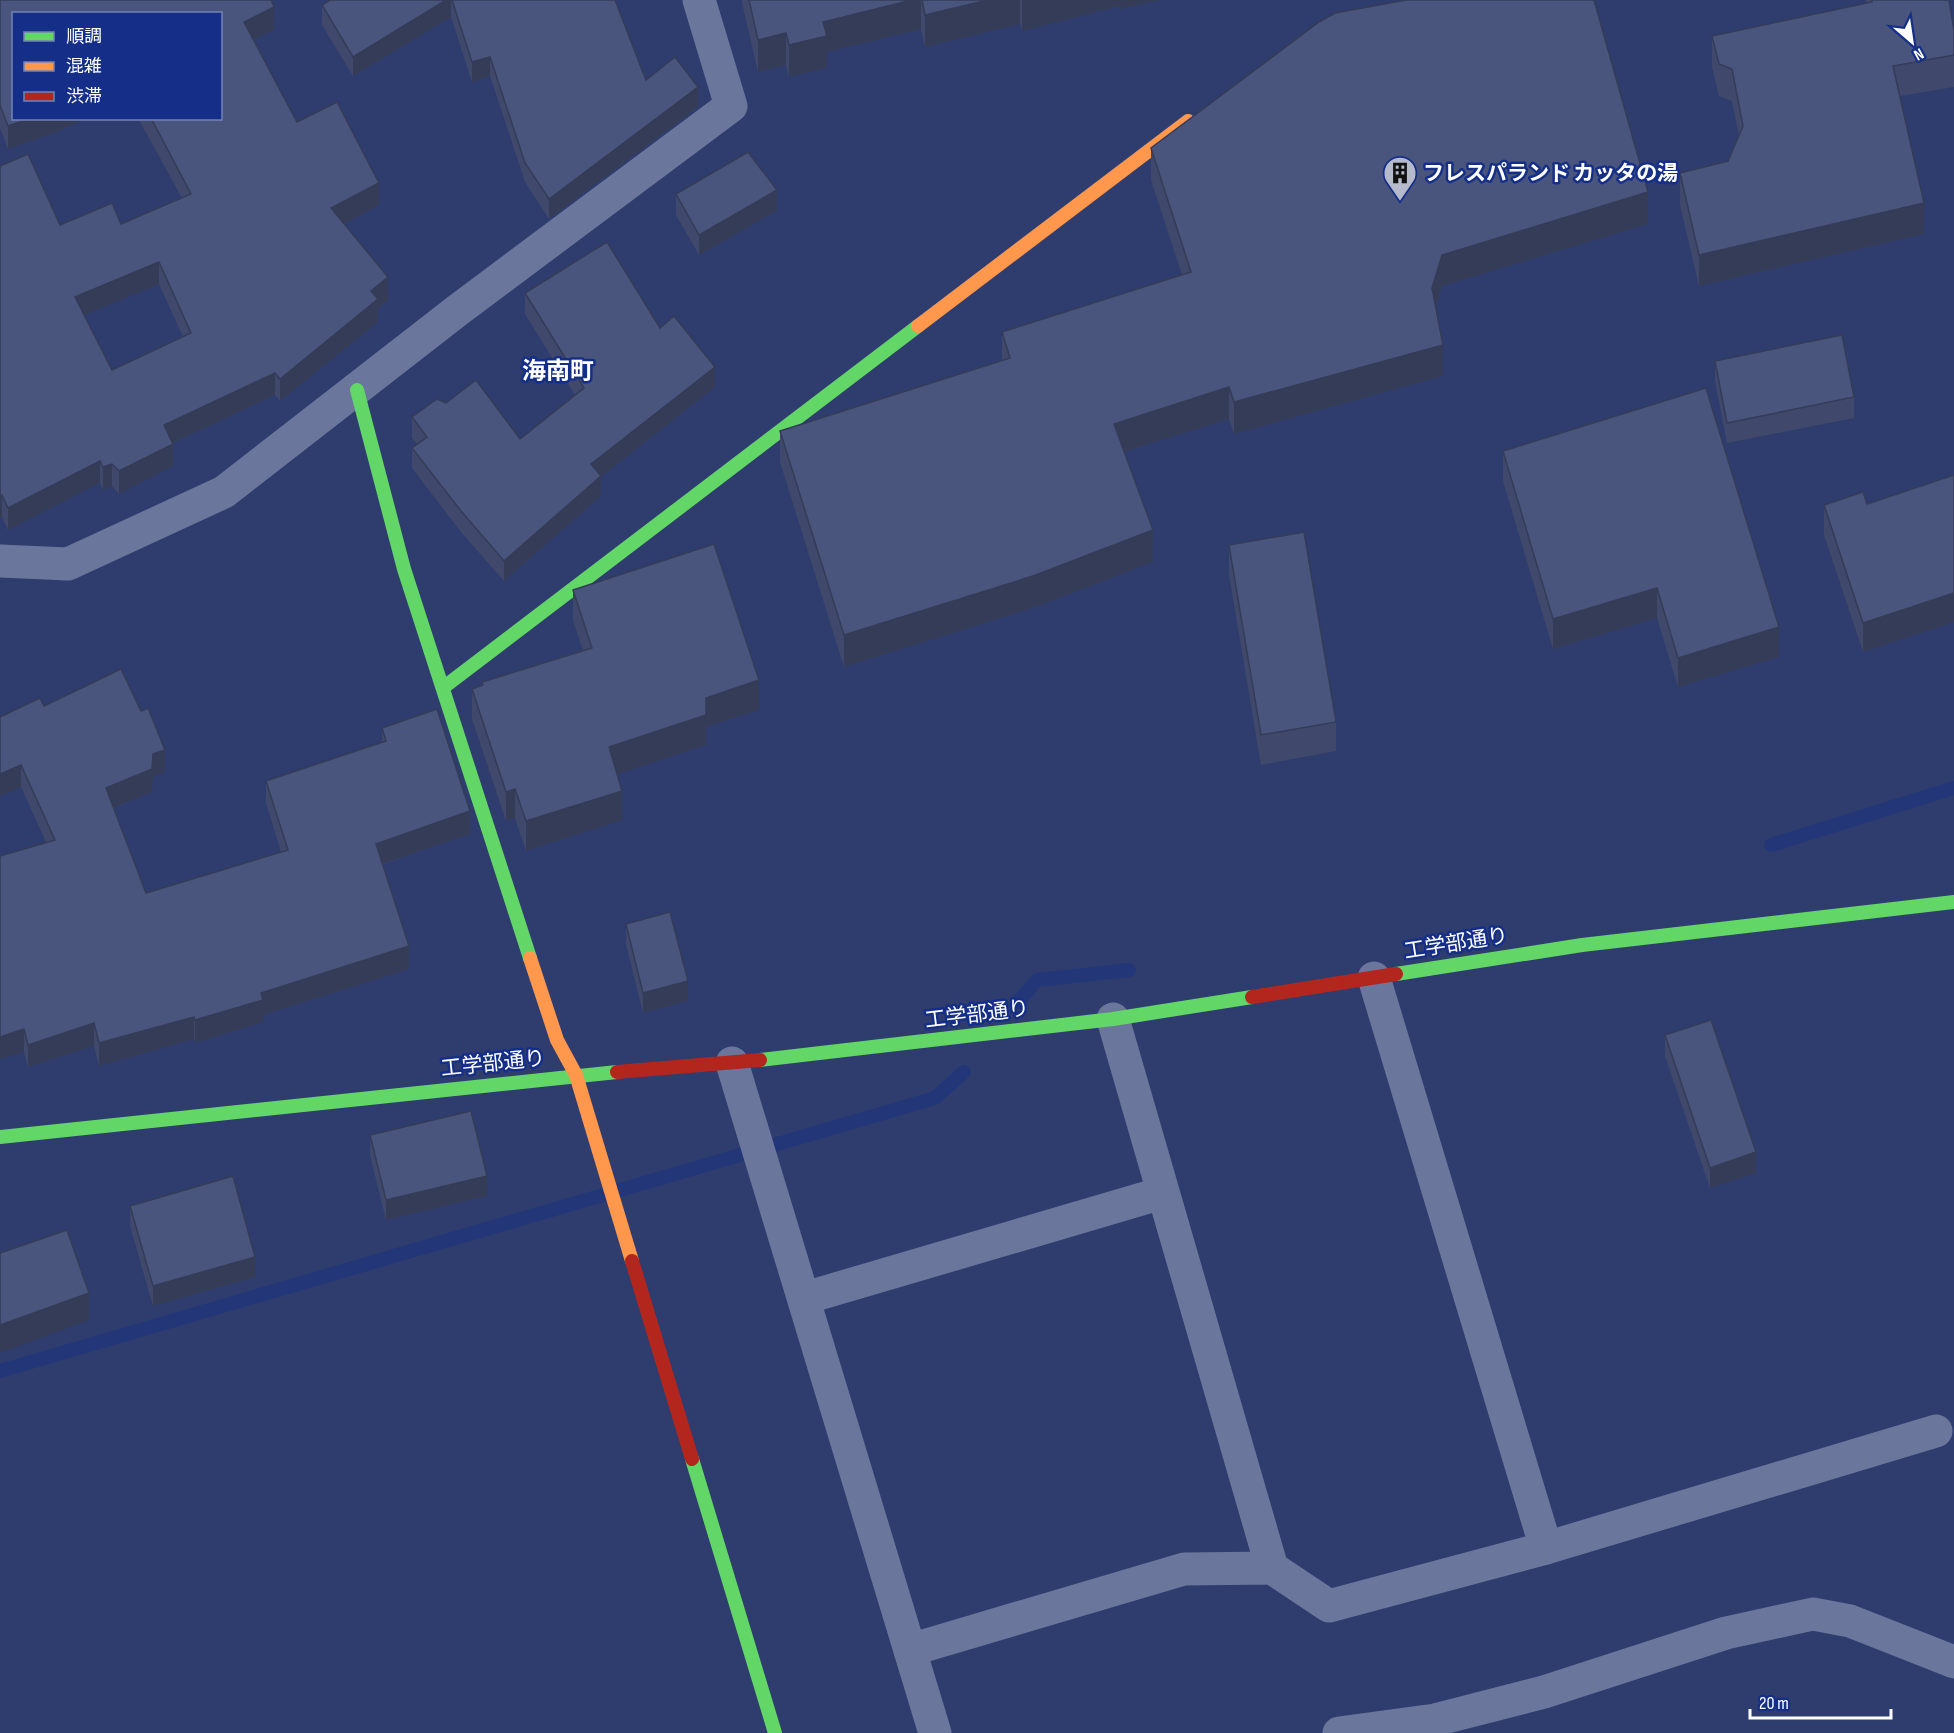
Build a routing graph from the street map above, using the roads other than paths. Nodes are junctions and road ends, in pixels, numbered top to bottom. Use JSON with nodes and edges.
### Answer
{"nodes":[{"id":1,"x":699,"y":0,"type":"edge"},
{"id":2,"x":1200,"y":112,"type":"edge"},
{"id":3,"x":357,"y":390,"type":"junction"},
{"id":4,"x":0,"y":561,"type":"edge"},
{"id":5,"x":444,"y":687,"type":"junction"},
{"id":6,"x":1954,"y":902,"type":"edge"},
{"id":7,"x":1374,"y":978,"type":"junction"},
{"id":8,"x":1113,"y":1019,"type":"junction"},
{"id":9,"x":732,"y":1063,"type":"junction"},
{"id":10,"x":576,"y":1075,"type":"junction"},
{"id":11,"x":0,"y":1137,"type":"edge"},
{"id":12,"x":1162,"y":1193,"type":"junction"},
{"id":13,"x":805,"y":1298,"type":"junction"},
{"id":14,"x":1936,"y":1431,"type":"dead end"},
{"id":15,"x":1546,"y":1548,"type":"junction"},
{"id":16,"x":1272,"y":1568,"type":"junction"},
{"id":17,"x":910,"y":1650,"type":"junction"},
{"id":18,"x":1954,"y":1662,"type":"edge"},
{"id":19,"x":775,"y":1733,"type":"edge"},
{"id":20,"x":935,"y":1733,"type":"edge"},
{"id":21,"x":1339,"y":1733,"type":"edge"}],
"edges":[{"from":1,"to":3,"type":"street"},
{"from":2,"to":5,"type":"street"},
{"from":3,"to":4,"type":"street"},
{"from":3,"to":5,"type":"street"},
{"from":5,"to":10,"type":"street"},
{"from":6,"to":7,"type":"street","name":"工学部通り"},
{"from":7,"to":8,"type":"street","name":"工学部通り"},
{"from":7,"to":15,"type":"street"},
{"from":8,"to":9,"type":"street","name":"工学部通り"},
{"from":8,"to":12,"type":"street"},
{"from":9,"to":10,"type":"street","name":"工学部通り"},
{"from":9,"to":13,"type":"street"},
{"from":10,"to":11,"type":"street","name":"工学部通り"},
{"from":10,"to":19,"type":"street"},
{"from":12,"to":13,"type":"street"},
{"from":12,"to":16,"type":"street"},
{"from":13,"to":17,"type":"street"},
{"from":14,"to":15,"type":"street"},
{"from":15,"to":16,"type":"street"},
{"from":16,"to":17,"type":"street"},
{"from":17,"to":20,"type":"street"},
{"from":18,"to":21,"type":"street"}]}
